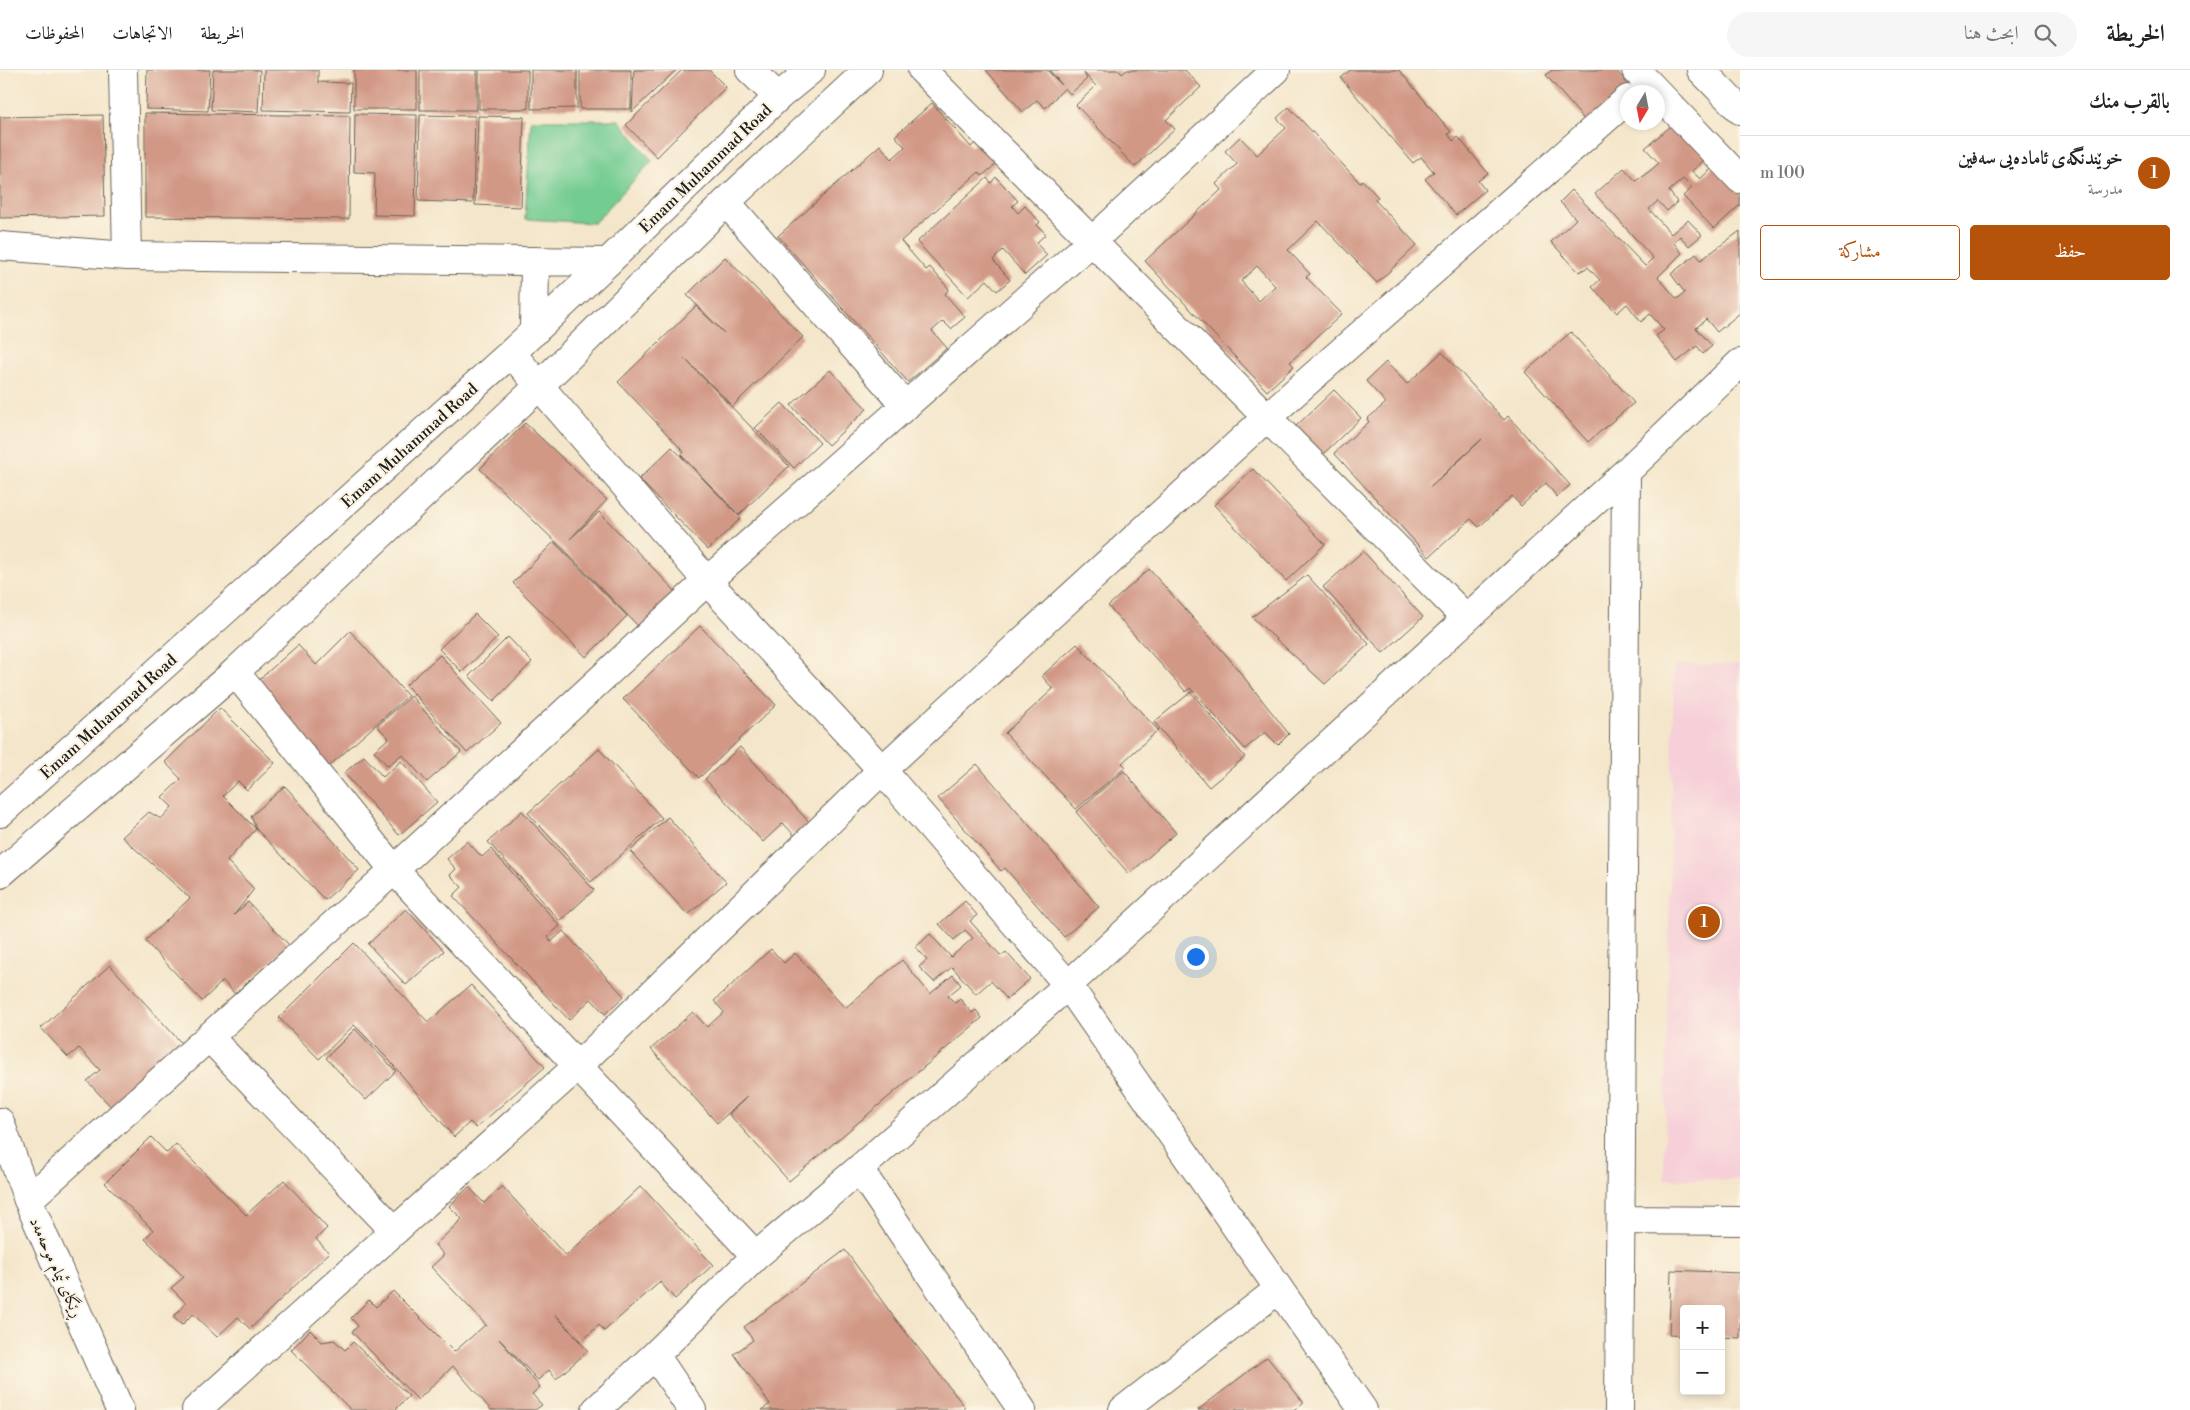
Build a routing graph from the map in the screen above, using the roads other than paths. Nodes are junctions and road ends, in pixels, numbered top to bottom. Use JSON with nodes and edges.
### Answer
{"nodes":[{"id":1,"x":123,"y":70,"type":"edge"},
{"id":2,"x":750,"y":70,"type":"edge"},
{"id":3,"x":811,"y":70,"type":"edge"},
{"id":4,"x":868,"y":70,"type":"edge"},
{"id":5,"x":922,"y":70,"type":"edge"},
{"id":6,"x":1276,"y":70,"type":"edge"},
{"id":7,"x":1701,"y":70,"type":"edge"},
{"id":8,"x":778,"y":97,"type":"junction"},
{"id":9,"x":1620,"y":108,"type":"edge"},
{"id":10,"x":1665,"y":109,"type":"edge"},
{"id":11,"x":1740,"y":110,"type":"edge"},
{"id":12,"x":1740,"y":179,"type":"edge"},
{"id":13,"x":726,"y":202,"type":"junction"},
{"id":14,"x":1091,"y":242,"type":"junction"},
{"id":15,"x":0,"y":246,"type":"edge"},
{"id":16,"x":127,"y":256,"type":"junction"},
{"id":17,"x":535,"y":261,"type":"junction"},
{"id":18,"x":608,"y":262,"type":"junction"},
{"id":19,"x":534,"y":332,"type":"junction"},
{"id":20,"x":511,"y":353,"type":"junction"},
{"id":21,"x":1740,"y":363,"type":"edge"},
{"id":22,"x":540,"y":386,"type":"junction"},
{"id":23,"x":906,"y":406,"type":"junction"},
{"id":24,"x":1266,"y":418,"type":"junction"},
{"id":25,"x":1626,"y":472,"type":"junction"},
{"id":26,"x":707,"y":581,"type":"junction"},
{"id":27,"x":1466,"y":618,"type":"junction"},
{"id":28,"x":234,"y":672,"type":"junction"},
{"id":29,"x":882,"y":770,"type":"junction"},
{"id":30,"x":0,"y":813,"type":"edge"},
{"id":31,"x":394,"y":870,"type":"junction"},
{"id":32,"x":0,"y":874,"type":"edge"},
{"id":33,"x":1068,"y":985,"type":"junction"},
{"id":34,"x":209,"y":1037,"type":"junction"},
{"id":35,"x":579,"y":1065,"type":"junction"},
{"id":36,"x":0,"y":1122,"type":"edge"},
{"id":37,"x":860,"y":1169,"type":"junction"},
{"id":38,"x":28,"y":1200,"type":"junction"},
{"id":39,"x":1620,"y":1220,"type":"junction"},
{"id":40,"x":1740,"y":1221,"type":"edge"},
{"id":41,"x":395,"y":1231,"type":"junction"},
{"id":42,"x":756,"y":1256,"type":"junction"},
{"id":43,"x":1279,"y":1289,"type":"junction"},
{"id":44,"x":655,"y":1355,"type":"junction"},
{"id":45,"x":120,"y":1410,"type":"edge"},
{"id":46,"x":196,"y":1410,"type":"edge"},
{"id":47,"x":596,"y":1410,"type":"edge"},
{"id":48,"x":692,"y":1410,"type":"edge"},
{"id":49,"x":1022,"y":1410,"type":"edge"},
{"id":50,"x":1123,"y":1410,"type":"edge"},
{"id":51,"x":1363,"y":1410,"type":"edge"},
{"id":52,"x":1619,"y":1410,"type":"edge"}],
"edges":[{"from":1,"to":16,"type":"street"},
{"from":2,"to":8,"type":"street"},
{"from":3,"to":8,"type":"street","name":"Emam Muhammad Road"},
{"from":4,"to":13,"type":"street"},
{"from":5,"to":14,"type":"street"},
{"from":6,"to":14,"type":"street"},
{"from":7,"to":11,"type":"street"},
{"from":8,"to":18,"type":"street","name":"Emam Muhammad Road"},
{"from":9,"to":24,"type":"street"},
{"from":10,"to":12,"type":"street"},
{"from":13,"to":22,"type":"street"},
{"from":13,"to":23,"type":"street"},
{"from":14,"to":23,"type":"street"},
{"from":14,"to":24,"type":"street"},
{"from":15,"to":16,"type":"street"},
{"from":16,"to":17,"type":"street"},
{"from":17,"to":18,"type":"street"},
{"from":17,"to":19,"type":"street"},
{"from":18,"to":19,"type":"street","name":"Emam Muhammad Road"},
{"from":19,"to":20,"type":"street","name":"Emam Muhammad Road"},
{"from":20,"to":22,"type":"street"},
{"from":20,"to":30,"type":"street","name":"Emam Muhammad Road"},
{"from":21,"to":25,"type":"street"},
{"from":22,"to":26,"type":"street"},
{"from":22,"to":28,"type":"street"},
{"from":23,"to":26,"type":"street"},
{"from":24,"to":27,"type":"street"},
{"from":24,"to":29,"type":"street"},
{"from":25,"to":27,"type":"street"},
{"from":25,"to":39,"type":"street"},
{"from":26,"to":29,"type":"street"},
{"from":26,"to":31,"type":"street"},
{"from":27,"to":33,"type":"street"},
{"from":28,"to":31,"type":"street"},
{"from":28,"to":32,"type":"street"},
{"from":29,"to":33,"type":"street"},
{"from":29,"to":35,"type":"street"},
{"from":31,"to":34,"type":"street"},
{"from":31,"to":35,"type":"street"},
{"from":33,"to":37,"type":"street"},
{"from":33,"to":43,"type":"street"},
{"from":34,"to":38,"type":"street"},
{"from":34,"to":41,"type":"street"},
{"from":35,"to":41,"type":"street"},
{"from":35,"to":42,"type":"street"},
{"from":36,"to":38,"type":"street","name":"ڕێگای ئیمام موحەمەد"},
{"from":37,"to":42,"type":"street"},
{"from":37,"to":49,"type":"street"},
{"from":38,"to":45,"type":"street","name":"ڕێگای ئیمام موحەمەد"},
{"from":39,"to":40,"type":"street"},
{"from":39,"to":52,"type":"street"},
{"from":41,"to":46,"type":"street"},
{"from":42,"to":44,"type":"street"},
{"from":43,"to":50,"type":"street"},
{"from":43,"to":51,"type":"street"},
{"from":44,"to":47,"type":"street"},
{"from":44,"to":48,"type":"street"}]}
